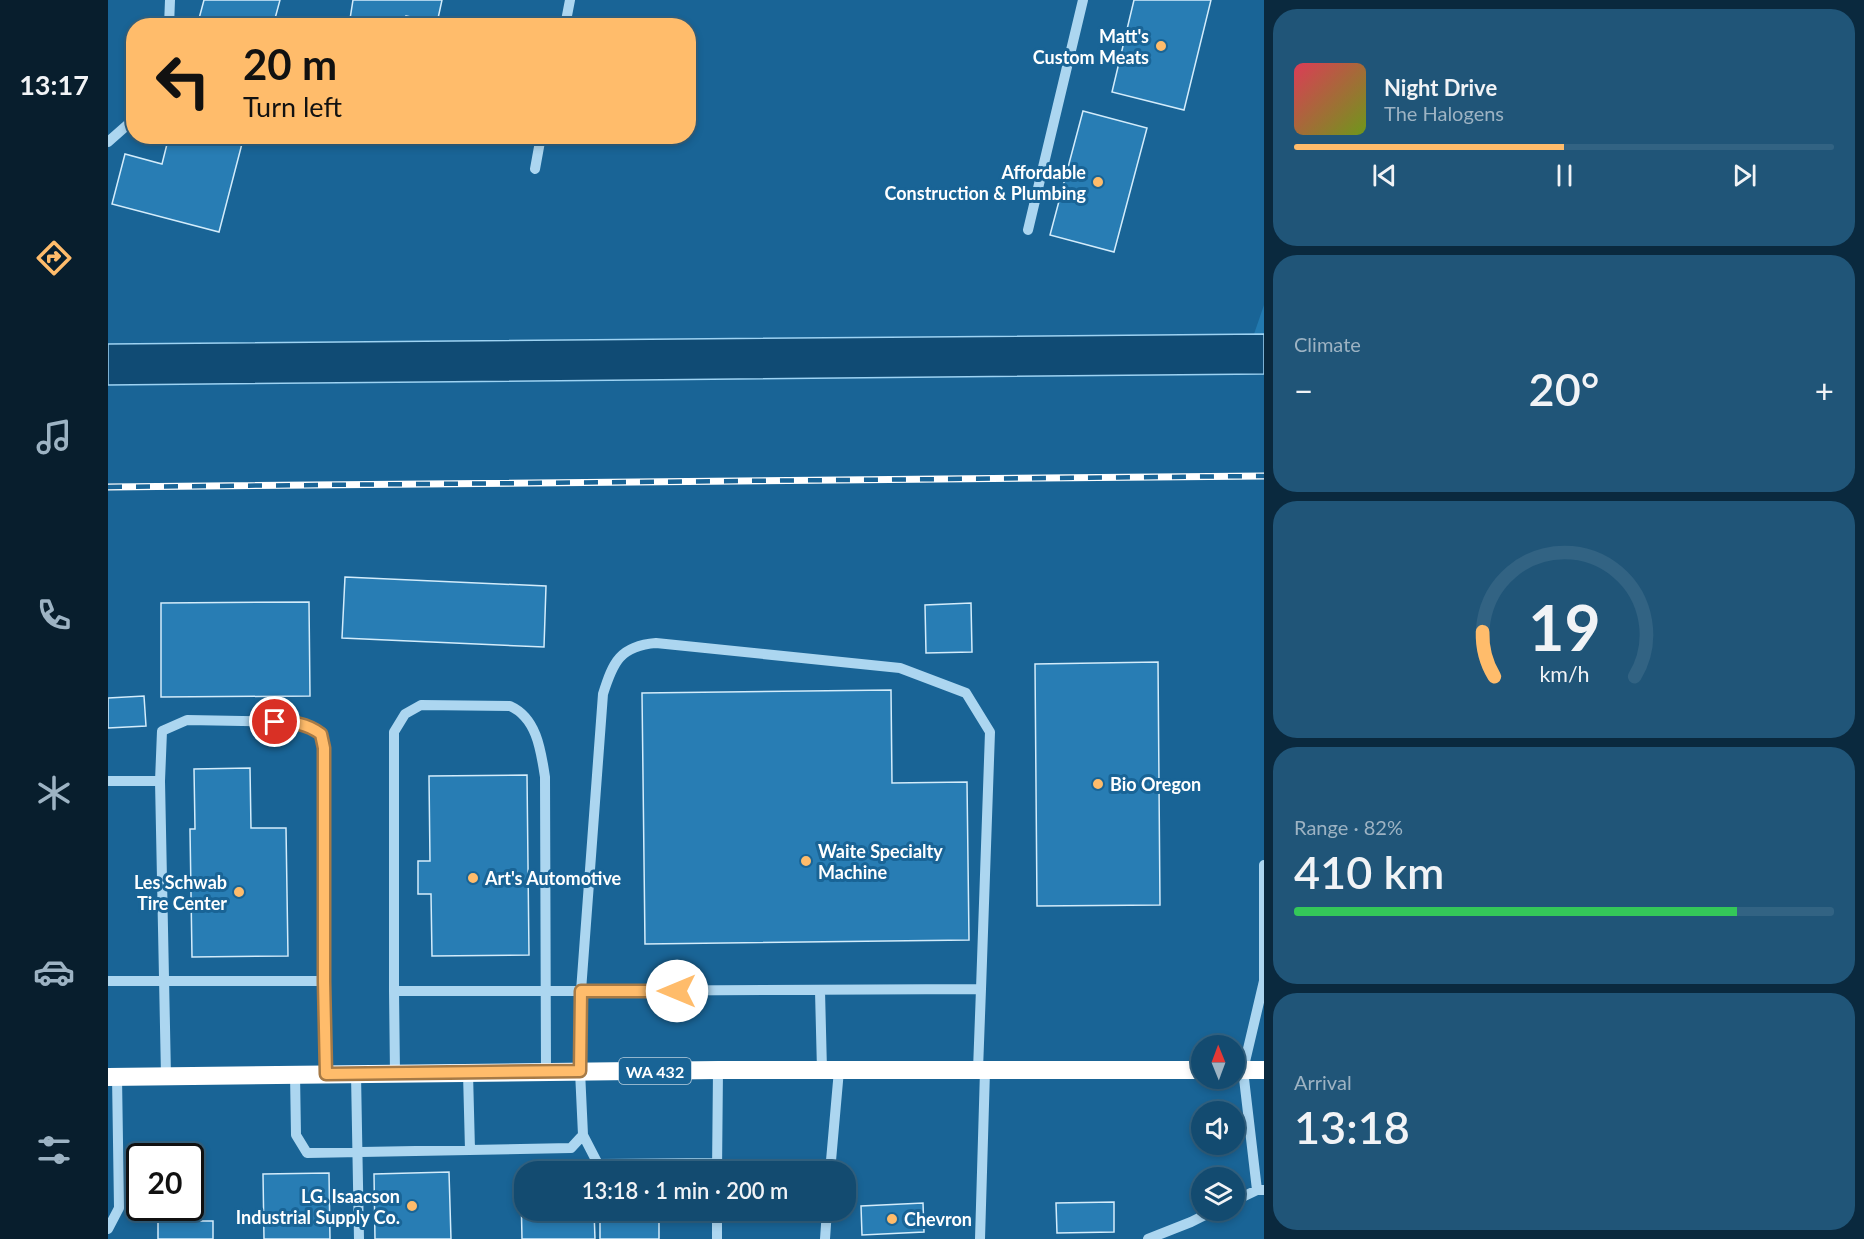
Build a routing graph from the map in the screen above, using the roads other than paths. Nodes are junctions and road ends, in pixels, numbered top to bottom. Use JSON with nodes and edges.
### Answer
{"nodes":[{"id":1,"x":170,"y":0,"type":"edge"},
{"id":2,"x":570,"y":0,"type":"edge"},
{"id":3,"x":1083,"y":0,"type":"edge"},
{"id":4,"x":169,"y":18,"type":"edge"},
{"id":5,"x":567,"y":18,"type":"edge"},
{"id":6,"x":126,"y":126,"type":"edge"},
{"id":7,"x":108,"y":142,"type":"edge"},
{"id":8,"x":540,"y":144,"type":"edge"},
{"id":9,"x":535,"y":169,"type":"dead end"},
{"id":10,"x":1028,"y":230,"type":"dead end"},
{"id":11,"x":108,"y":781,"type":"edge"},
{"id":12,"x":160,"y":781,"type":"junction"},
{"id":13,"x":1264,"y":865,"type":"edge"},
{"id":14,"x":108,"y":981,"type":"edge"},
{"id":15,"x":163,"y":981,"type":"junction"},
{"id":16,"x":324,"y":981,"type":"junction"},
{"id":17,"x":1264,"y":981,"type":"edge"},
{"id":18,"x":981,"y":989,"type":"junction"},
{"id":19,"x":394,"y":991,"type":"junction"},
{"id":20,"x":546,"y":991,"type":"junction"},
{"id":21,"x":581,"y":991,"type":"junction"},
{"id":22,"x":820,"y":991,"type":"junction"},
{"id":23,"x":1245,"y":1049,"type":"edge"},
{"id":24,"x":718,"y":1070,"type":"junction"},
{"id":25,"x":830,"y":1070,"type":"junction"},
{"id":26,"x":982,"y":1070,"type":"junction"},
{"id":27,"x":580,"y":1071,"type":"junction"},
{"id":28,"x":1191,"y":1071,"type":"edge"},
{"id":29,"x":1245,"y":1071,"type":"edge"},
{"id":30,"x":1264,"y":1071,"type":"edge"},
{"id":31,"x":546,"y":1072,"type":"junction"},
{"id":32,"x":395,"y":1073,"type":"junction"},
{"id":33,"x":468,"y":1073,"type":"junction"},
{"id":34,"x":295,"y":1074,"type":"junction"},
{"id":35,"x":326,"y":1074,"type":"junction"},
{"id":36,"x":356,"y":1074,"type":"junction"},
{"id":37,"x":113,"y":1076,"type":"edge"},
{"id":38,"x":166,"y":1076,"type":"junction"},
{"id":39,"x":1242,"y":1089,"type":"edge"},
{"id":40,"x":583,"y":1134,"type":"junction"},
{"id":41,"x":470,"y":1150,"type":"junction"},
{"id":42,"x":357,"y":1152,"type":"junction"},
{"id":43,"x":596,"y":1161,"type":"edge"},
{"id":44,"x":717,"y":1161,"type":"edge"},
{"id":45,"x":830,"y":1161,"type":"edge"},
{"id":46,"x":1260,"y":1190,"type":"edge"},
{"id":47,"x":1245,"y":1196,"type":"edge"},
{"id":48,"x":717,"y":1221,"type":"edge"},
{"id":49,"x":826,"y":1221,"type":"edge"},
{"id":50,"x":1193,"y":1221,"type":"edge"},
{"id":51,"x":108,"y":1229,"type":"edge"},
{"id":52,"x":359,"y":1239,"type":"edge"},
{"id":53,"x":717,"y":1239,"type":"edge"},
{"id":54,"x":825,"y":1239,"type":"edge"},
{"id":55,"x":980,"y":1239,"type":"edge"},
{"id":56,"x":1148,"y":1239,"type":"edge"}],
"edges":[{"from":1,"to":4,"type":"street"},
{"from":2,"to":5,"type":"street"},
{"from":3,"to":10,"type":"street"},
{"from":6,"to":7,"type":"street"},
{"from":8,"to":9,"type":"street"},
{"from":11,"to":12,"type":"street"},
{"from":12,"to":15,"type":"street"},
{"from":12,"to":16,"type":"street"},
{"from":13,"to":17,"type":"street"},
{"from":14,"to":15,"type":"street"},
{"from":15,"to":16,"type":"street"},
{"from":15,"to":38,"type":"street"},
{"from":16,"to":35,"type":"street"},
{"from":17,"to":23,"type":"street"},
{"from":18,"to":21,"type":"street"},
{"from":18,"to":22,"type":"street"},
{"from":18,"to":26,"type":"street"},
{"from":19,"to":20,"type":"street"},
{"from":19,"to":20,"type":"street"},
{"from":19,"to":32,"type":"street"},
{"from":20,"to":21,"type":"street"},
{"from":20,"to":31,"type":"street"},
{"from":21,"to":22,"type":"street"},
{"from":21,"to":27,"type":"street"},
{"from":22,"to":25,"type":"street"},
{"from":24,"to":25,"type":"highway","number":"WA 432"},
{"from":24,"to":27,"type":"highway","number":"WA 432"},
{"from":24,"to":44,"type":"street"},
{"from":25,"to":26,"type":"highway","number":"WA 432"},
{"from":25,"to":45,"type":"street"},
{"from":26,"to":28,"type":"highway","number":"WA 432"},
{"from":26,"to":55,"type":"street"},
{"from":27,"to":31,"type":"highway","number":"WA 432"},
{"from":27,"to":40,"type":"street"},
{"from":29,"to":30,"type":"highway"},
{"from":31,"to":33,"type":"highway","number":"WA 432"},
{"from":32,"to":33,"type":"highway","number":"WA 432"},
{"from":32,"to":36,"type":"highway","number":"WA 432"},
{"from":33,"to":41,"type":"street"},
{"from":34,"to":35,"type":"highway","number":"WA 432"},
{"from":34,"to":38,"type":"highway","number":"WA 432"},
{"from":34,"to":42,"type":"street"},
{"from":35,"to":36,"type":"highway","number":"WA 432"},
{"from":36,"to":42,"type":"street"},
{"from":37,"to":38,"type":"highway","number":"WA 432"},
{"from":37,"to":51,"type":"street"},
{"from":39,"to":46,"type":"street"},
{"from":40,"to":41,"type":"street"},
{"from":40,"to":43,"type":"street"},
{"from":41,"to":42,"type":"street"},
{"from":42,"to":52,"type":"street"},
{"from":46,"to":47,"type":"street"},
{"from":48,"to":53,"type":"street"},
{"from":49,"to":54,"type":"street"},
{"from":50,"to":56,"type":"street"}]}
